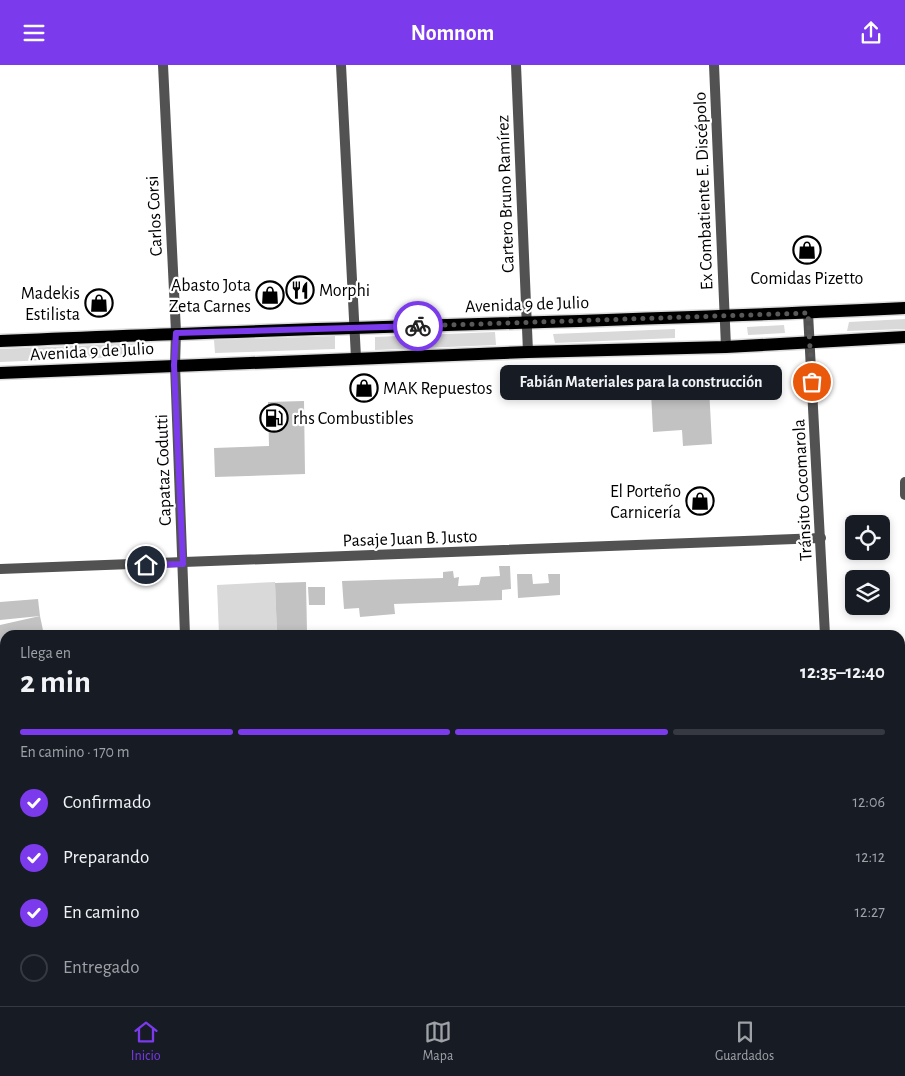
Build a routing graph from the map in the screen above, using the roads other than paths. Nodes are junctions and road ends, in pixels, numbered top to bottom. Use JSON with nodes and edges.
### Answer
{"nodes":[{"id":1,"x":163,"y":65,"type":"edge"},
{"id":2,"x":341,"y":65,"type":"edge"},
{"id":3,"x":516,"y":65,"type":"edge"},
{"id":4,"x":714,"y":65,"type":"edge"},
{"id":5,"x":905,"y":308,"type":"edge"},
{"id":6,"x":808,"y":313,"type":"junction"},
{"id":7,"x":724,"y":315,"type":"junction"},
{"id":8,"x":526,"y":321,"type":"junction"},
{"id":9,"x":354,"y":329,"type":"junction"},
{"id":10,"x":176,"y":333,"type":"junction"},
{"id":11,"x":905,"y":337,"type":"edge"},
{"id":12,"x":0,"y":341,"type":"edge"},
{"id":13,"x":810,"y":343,"type":"junction"},
{"id":14,"x":726,"y":347,"type":"junction"},
{"id":15,"x":528,"y":352,"type":"junction"},
{"id":16,"x":356,"y":358,"type":"junction"},
{"id":17,"x":174,"y":365,"type":"junction"},
{"id":18,"x":0,"y":373,"type":"edge"},
{"id":19,"x":905,"y":482,"type":"edge"},
{"id":20,"x":905,"y":495,"type":"edge"},
{"id":21,"x":821,"y":538,"type":"junction"},
{"id":22,"x":183,"y":564,"type":"junction"},
{"id":23,"x":0,"y":569,"type":"edge"},
{"id":24,"x":185,"y":630,"type":"edge"},
{"id":25,"x":825,"y":630,"type":"edge"}],
"edges":[{"from":1,"to":10,"type":"street","name":"Carlos Corsi"},
{"from":2,"to":9,"type":"street"},
{"from":3,"to":8,"type":"street","name":"Cartero Bruno Ramírez"},
{"from":4,"to":7,"type":"street","name":"Ex Combatiente E. Discépolo"},
{"from":5,"to":6,"type":"main road","name":"Avenida 9 de Julio"},
{"from":6,"to":7,"type":"main road","name":"Avenida 9 de Julio"},
{"from":6,"to":13,"type":"street","name":"Tránsito Cocomarola"},
{"from":7,"to":8,"type":"main road","name":"Avenida 9 de Julio"},
{"from":7,"to":14,"type":"street","name":"Ex Combatiente E. Discépolo"},
{"from":8,"to":9,"type":"main road","name":"Avenida 9 de Julio"},
{"from":8,"to":15,"type":"street","name":"Cartero Bruno Ramírez"},
{"from":9,"to":10,"type":"main road","name":"Avenida 9 de Julio"},
{"from":9,"to":16,"type":"street"},
{"from":10,"to":12,"type":"main road","name":"Avenida 9 de Julio"},
{"from":10,"to":17,"type":"street","name":"Carlos Corsi"},
{"from":11,"to":13,"type":"main road","name":"Avenida 9 de Julio"},
{"from":13,"to":14,"type":"main road","name":"Avenida 9 de Julio"},
{"from":13,"to":21,"type":"street","name":"Tránsito Cocomarola"},
{"from":14,"to":15,"type":"main road","name":"Avenida 9 de Julio"},
{"from":15,"to":16,"type":"main road","name":"Avenida 9 de Julio"},
{"from":16,"to":17,"type":"main road","name":"Avenida 9 de Julio"},
{"from":17,"to":18,"type":"main road","name":"Avenida 9 de Julio"},
{"from":17,"to":22,"type":"street","name":"Capataz Codutti"},
{"from":19,"to":20,"type":"street"},
{"from":21,"to":22,"type":"street","name":"Pasaje Juan B. Justo"},
{"from":21,"to":25,"type":"street","name":"Tránsito Cocomarola"},
{"from":22,"to":23,"type":"street","name":"Pasaje Juan B. Justo"},
{"from":22,"to":24,"type":"street","name":"Capataz Codutti"}]}
